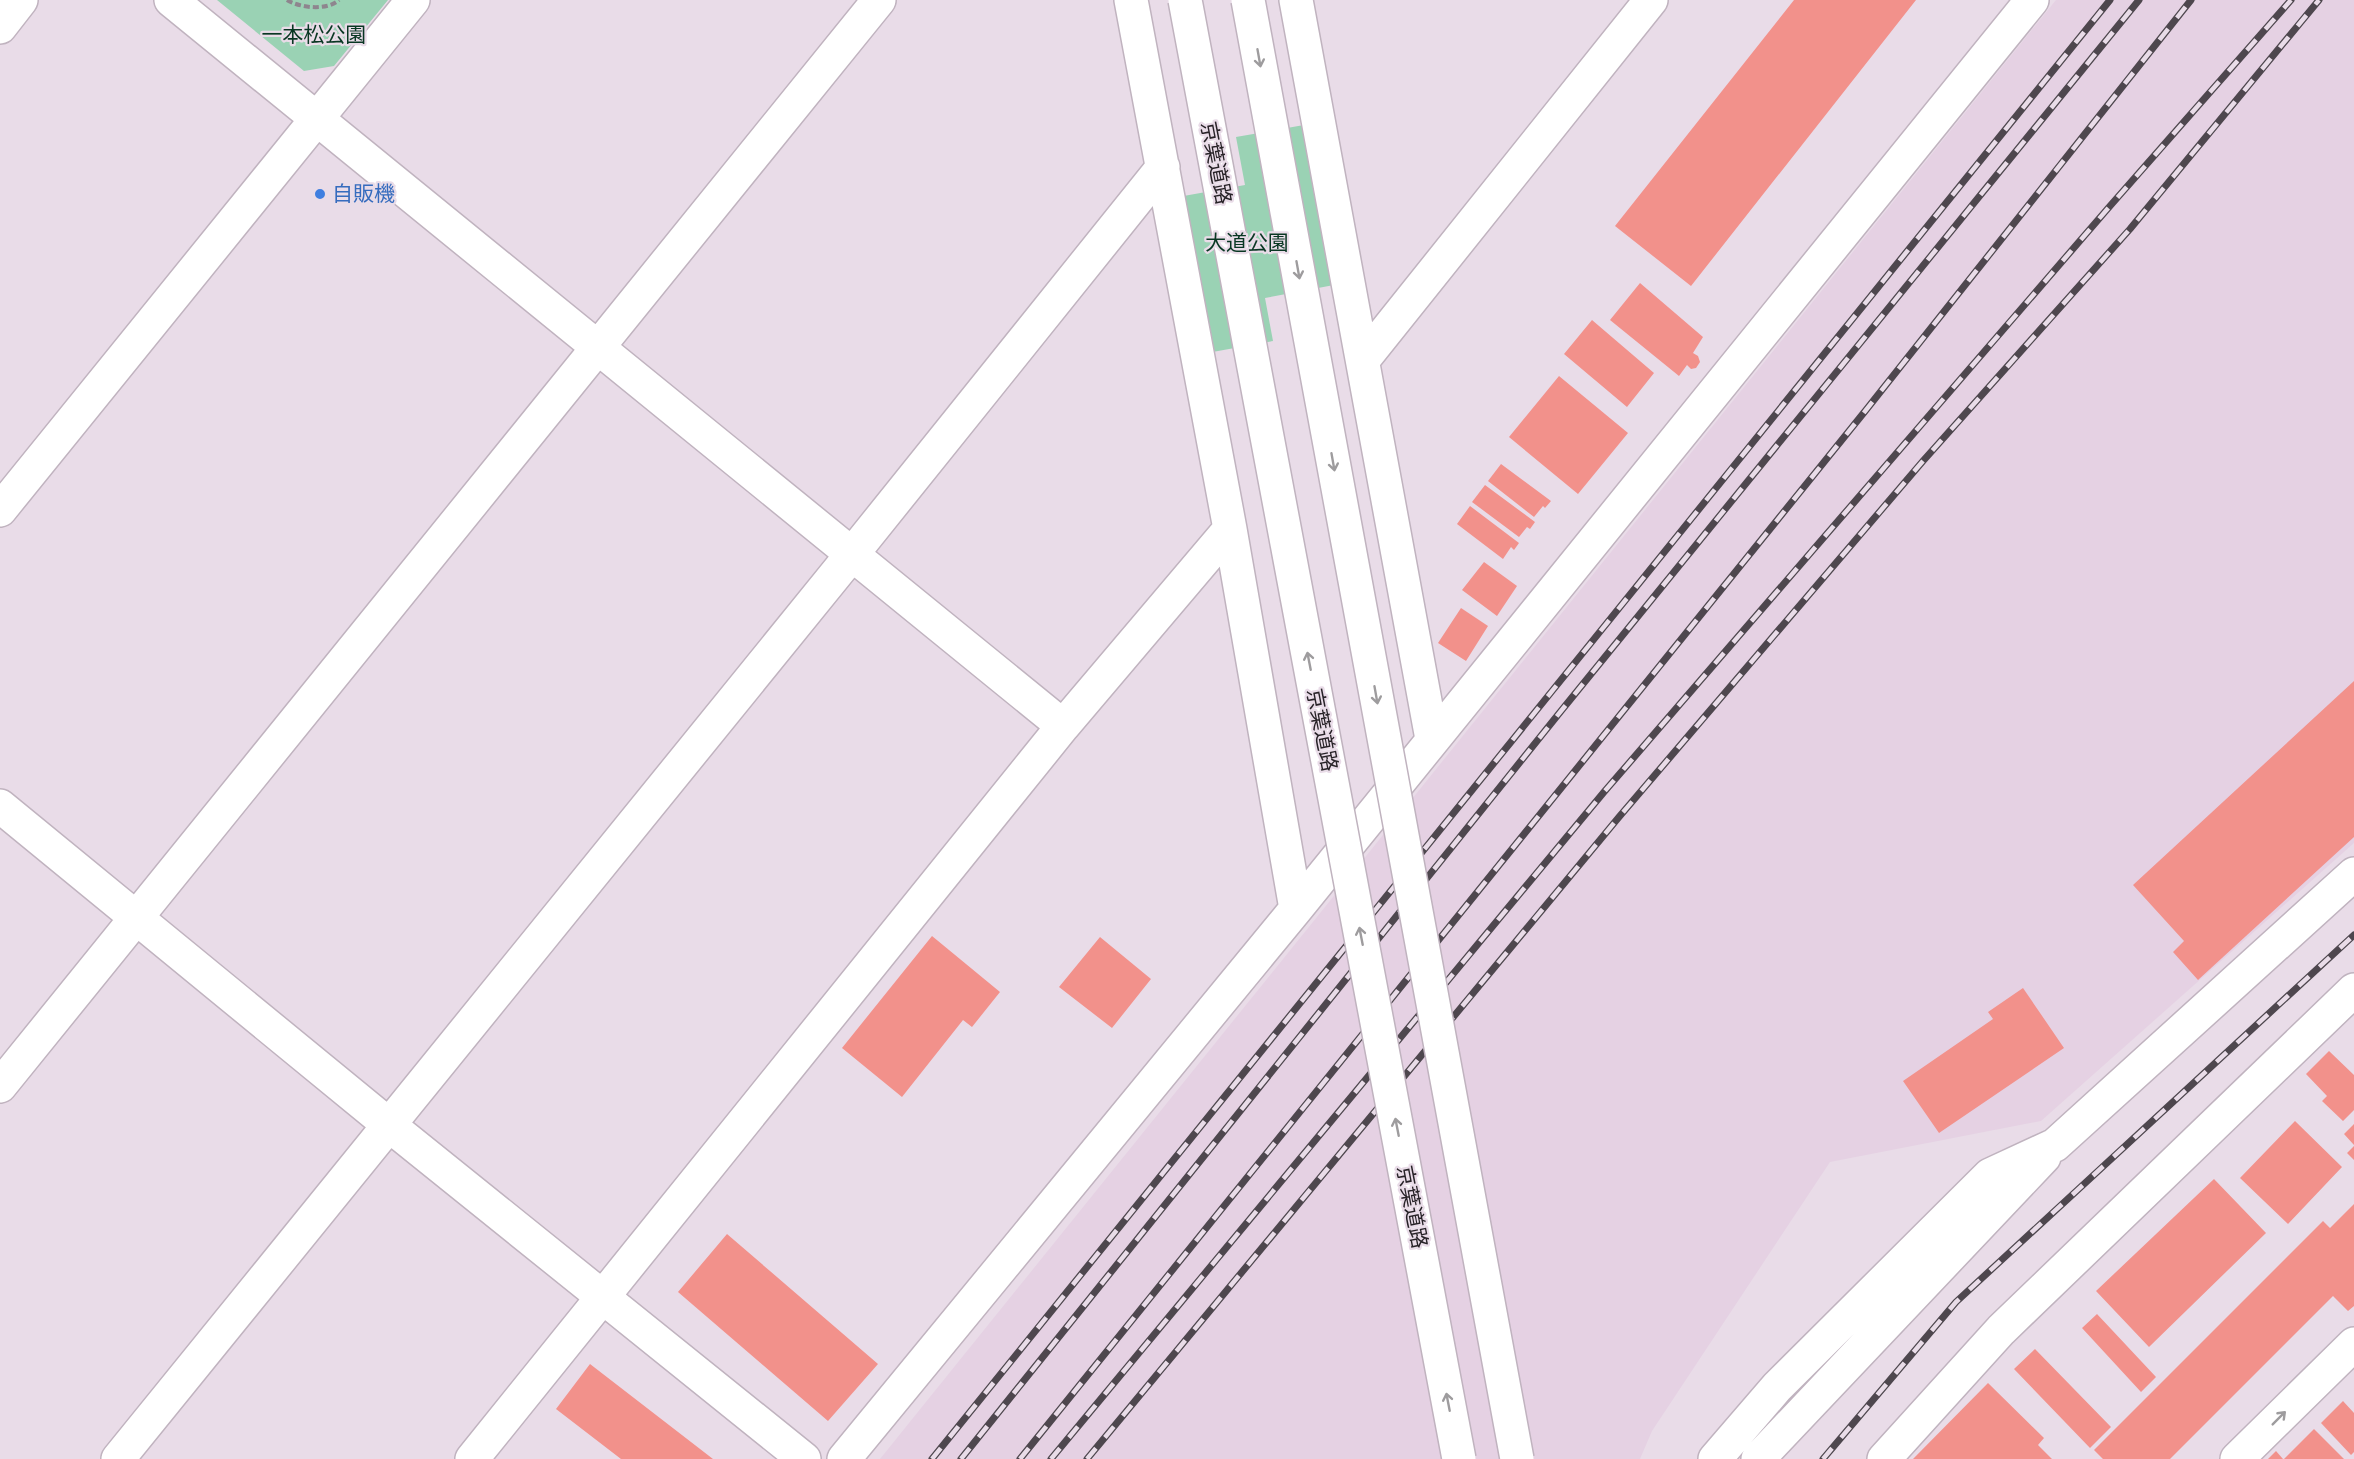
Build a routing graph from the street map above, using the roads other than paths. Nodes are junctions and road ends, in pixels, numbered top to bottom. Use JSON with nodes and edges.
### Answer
{"nodes":[{"id":1,"x":21,"y":0,"type":"edge"},
{"id":2,"x":171,"y":0,"type":"edge"},
{"id":3,"x":413,"y":0,"type":"edge"},
{"id":4,"x":879,"y":0,"type":"edge"},
{"id":5,"x":1131,"y":0,"type":"edge"},
{"id":6,"x":1185,"y":0,"type":"edge"},
{"id":7,"x":1248,"y":0,"type":"edge"},
{"id":8,"x":1651,"y":0,"type":"edge"},
{"id":9,"x":2032,"y":0,"type":"edge"},
{"id":10,"x":1297,"y":1,"type":"edge"},
{"id":11,"x":0,"y":27,"type":"edge"},
{"id":12,"x":318,"y":118,"type":"junction"},
{"id":13,"x":1163,"y":167,"type":"junction"},
{"id":14,"x":598,"y":349,"type":"junction"},
{"id":15,"x":1363,"y":360,"type":"junction"},
{"id":16,"x":0,"y":510,"type":"edge"},
{"id":17,"x":1230,"y":529,"type":"junction"},
{"id":18,"x":853,"y":554,"type":"junction"},
{"id":19,"x":1064,"y":726,"type":"junction"},
{"id":20,"x":1432,"y":739,"type":"junction"},
{"id":21,"x":0,"y":806,"type":"edge"},
{"id":22,"x":2354,"y":874,"type":"edge"},
{"id":23,"x":1296,"y":909,"type":"junction"},
{"id":24,"x":137,"y":917,"type":"junction"},
{"id":25,"x":2354,"y":990,"type":"edge"},
{"id":26,"x":0,"y":1086,"type":"edge"},
{"id":27,"x":389,"y":1125,"type":"junction"},
{"id":28,"x":2055,"y":1145,"type":"junction"},
{"id":29,"x":603,"y":1297,"type":"junction"},
{"id":30,"x":2354,"y":1344,"type":"edge"},
{"id":31,"x":118,"y":1459,"type":"edge"},
{"id":32,"x":472,"y":1459,"type":"edge"},
{"id":33,"x":804,"y":1459,"type":"edge"},
{"id":34,"x":844,"y":1459,"type":"edge"},
{"id":35,"x":1459,"y":1459,"type":"edge"},
{"id":36,"x":1517,"y":1459,"type":"edge"},
{"id":37,"x":1715,"y":1459,"type":"edge"},
{"id":38,"x":1758,"y":1459,"type":"edge"},
{"id":39,"x":1884,"y":1459,"type":"edge"},
{"id":40,"x":2237,"y":1459,"type":"edge"}],
"edges":[{"from":1,"to":11,"type":"main road"},
{"from":2,"to":12,"type":"main road"},
{"from":3,"to":12,"type":"main road"},
{"from":4,"to":14,"type":"main road"},
{"from":5,"to":13,"type":"main road"},
{"from":35,"to":6,"type":"main road","name":"京葉道路","one_way":true,"bridge":true},
{"from":7,"to":36,"type":"main road","one_way":true,"bridge":true},
{"from":8,"to":15,"type":"main road"},
{"from":9,"to":20,"type":"main road"},
{"from":10,"to":15,"type":"main road"},
{"from":12,"to":14,"type":"main road"},
{"from":12,"to":16,"type":"main road"},
{"from":13,"to":17,"type":"main road"},
{"from":13,"to":18,"type":"main road"},
{"from":14,"to":18,"type":"main road"},
{"from":14,"to":24,"type":"main road"},
{"from":15,"to":20,"type":"main road"},
{"from":17,"to":19,"type":"main road"},
{"from":17,"to":23,"type":"main road"},
{"from":18,"to":19,"type":"main road"},
{"from":18,"to":27,"type":"main road"},
{"from":19,"to":29,"type":"main road"},
{"from":20,"to":23,"type":"main road"},
{"from":21,"to":24,"type":"main road"},
{"from":22,"to":28,"type":"main road"},
{"from":23,"to":34,"type":"main road"},
{"from":24,"to":26,"type":"main road"},
{"from":24,"to":27,"type":"main road"},
{"from":25,"to":39,"type":"main road"},
{"from":27,"to":29,"type":"main road"},
{"from":27,"to":31,"type":"main road"},
{"from":28,"to":37,"type":"main road"},
{"from":28,"to":38,"type":"main road"},
{"from":29,"to":32,"type":"main road"},
{"from":29,"to":33,"type":"main road"},
{"from":40,"to":30,"type":"main road","one_way":true}]}
